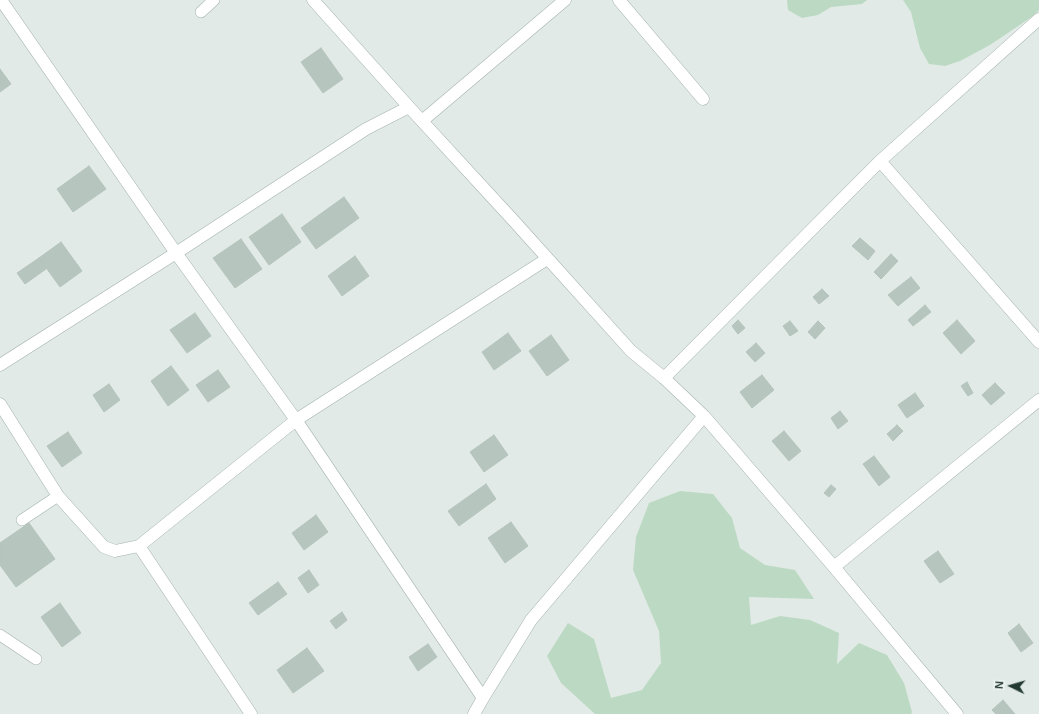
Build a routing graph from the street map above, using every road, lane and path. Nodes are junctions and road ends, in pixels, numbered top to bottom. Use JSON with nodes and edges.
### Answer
{"nodes":[{"id":1,"x":1,"y":0,"type":"edge"},
{"id":2,"x":214,"y":0,"type":"edge"},
{"id":3,"x":313,"y":0,"type":"edge"},
{"id":4,"x":565,"y":0,"type":"edge"},
{"id":5,"x":619,"y":0,"type":"edge"},
{"id":6,"x":202,"y":12,"type":"dead end"},
{"id":7,"x":1039,"y":19,"type":"edge"},
{"id":8,"x":703,"y":99,"type":"dead end"},
{"id":9,"x":409,"y":107,"type":"junction"},
{"id":10,"x":422,"y":121,"type":"junction"},
{"id":11,"x":880,"y":161,"type":"junction"},
{"id":12,"x":176,"y":253,"type":"junction"},
{"id":13,"x":547,"y":259,"type":"junction"},
{"id":14,"x":1039,"y":342,"type":"edge"},
{"id":15,"x":0,"y":365,"type":"edge"},
{"id":16,"x":664,"y":378,"type":"junction"},
{"id":17,"x":1039,"y":400,"type":"edge"},
{"id":18,"x":0,"y":404,"type":"edge"},
{"id":19,"x":704,"y":416,"type":"junction"},
{"id":20,"x":296,"y":420,"type":"junction"},
{"id":21,"x":58,"y":496,"type":"junction"},
{"id":22,"x":22,"y":520,"type":"dead end"},
{"id":23,"x":139,"y":546,"type":"junction"},
{"id":24,"x":834,"y":567,"type":"junction"},
{"id":25,"x":0,"y":635,"type":"edge"},
{"id":26,"x":36,"y":659,"type":"dead end"},
{"id":27,"x":483,"y":698,"type":"junction"},
{"id":28,"x":251,"y":714,"type":"edge"},
{"id":29,"x":474,"y":714,"type":"edge"},
{"id":30,"x":957,"y":714,"type":"edge"}],
"edges":[{"from":1,"to":12,"type":"street"},
{"from":2,"to":6,"type":"lane"},
{"from":3,"to":9,"type":"street"},
{"from":4,"to":10,"type":"street"},
{"from":5,"to":8,"type":"street"},
{"from":7,"to":11,"type":"street"},
{"from":9,"to":10,"type":"street"},
{"from":9,"to":12,"type":"street"},
{"from":10,"to":13,"type":"street"},
{"from":11,"to":14,"type":"street"},
{"from":11,"to":16,"type":"street"},
{"from":12,"to":15,"type":"street"},
{"from":12,"to":20,"type":"street"},
{"from":13,"to":16,"type":"street"},
{"from":13,"to":20,"type":"street"},
{"from":16,"to":19,"type":"street"},
{"from":17,"to":24,"type":"street"},
{"from":18,"to":21,"type":"street"},
{"from":19,"to":24,"type":"street"},
{"from":19,"to":27,"type":"street"},
{"from":20,"to":23,"type":"street"},
{"from":20,"to":27,"type":"street"},
{"from":21,"to":22,"type":"lane"},
{"from":21,"to":23,"type":"street"},
{"from":23,"to":28,"type":"street"},
{"from":24,"to":30,"type":"street"},
{"from":25,"to":26,"type":"lane"},
{"from":27,"to":29,"type":"street"}]}
